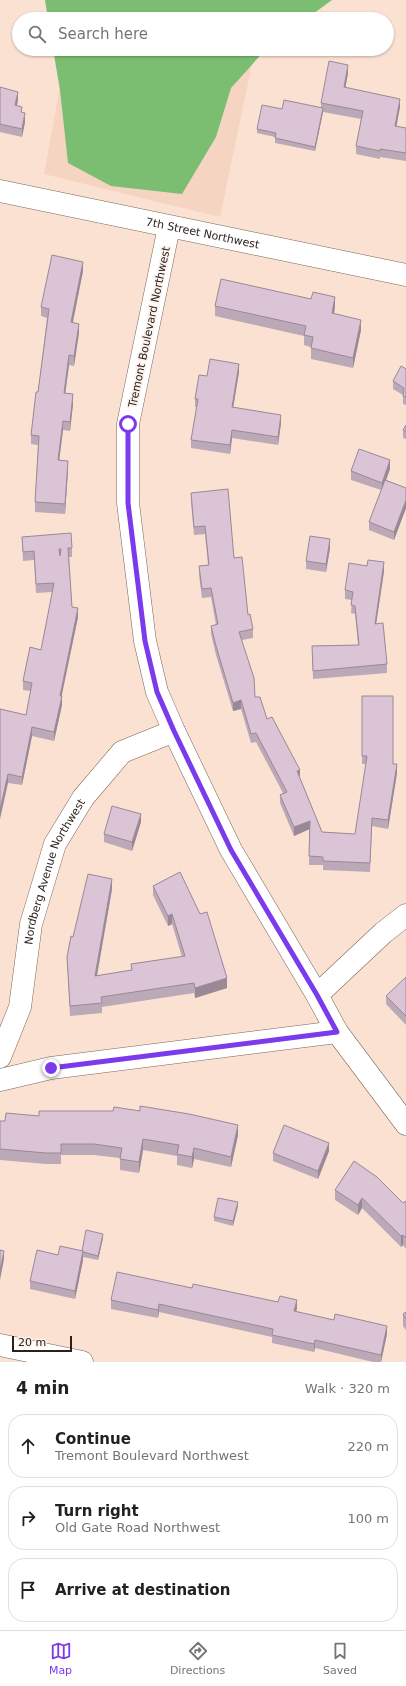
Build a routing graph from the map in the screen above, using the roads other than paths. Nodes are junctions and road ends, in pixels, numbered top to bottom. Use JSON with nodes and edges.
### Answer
{"nodes":[{"id":1,"x":0,"y":191,"type":"edge"},
{"id":2,"x":169,"y":227,"type":"junction"},
{"id":3,"x":406,"y":275,"type":"edge"},
{"id":4,"x":174,"y":731,"type":"junction"},
{"id":5,"x":406,"y":915,"type":"edge"},
{"id":6,"x":317,"y":995,"type":"junction"},
{"id":7,"x":337,"y":1032,"type":"junction"},
{"id":8,"x":0,"y":1057,"type":"edge"},
{"id":9,"x":0,"y":1080,"type":"edge"},
{"id":10,"x":406,"y":1124,"type":"edge"},
{"id":11,"x":0,"y":1345,"type":"edge"},
{"id":12,"x":82,"y":1362,"type":"edge"}],
"edges":[{"from":1,"to":2,"type":"street","name":"7th Street Northwest"},
{"from":2,"to":3,"type":"street","name":"7th Street Northwest"},
{"from":2,"to":4,"type":"street","name":"Tremont Boulevard Northwest"},
{"from":4,"to":6,"type":"street","name":"Tremont Boulevard Northwest"},
{"from":4,"to":8,"type":"street","name":"Nordberg Avenue Northwest"},
{"from":5,"to":6,"type":"street"},
{"from":6,"to":7,"type":"street","name":"Tremont Boulevard Northwest"},
{"from":7,"to":9,"type":"street"},
{"from":7,"to":10,"type":"street","name":"Tremont Boulevard Northwest"},
{"from":11,"to":12,"type":"street"}]}
